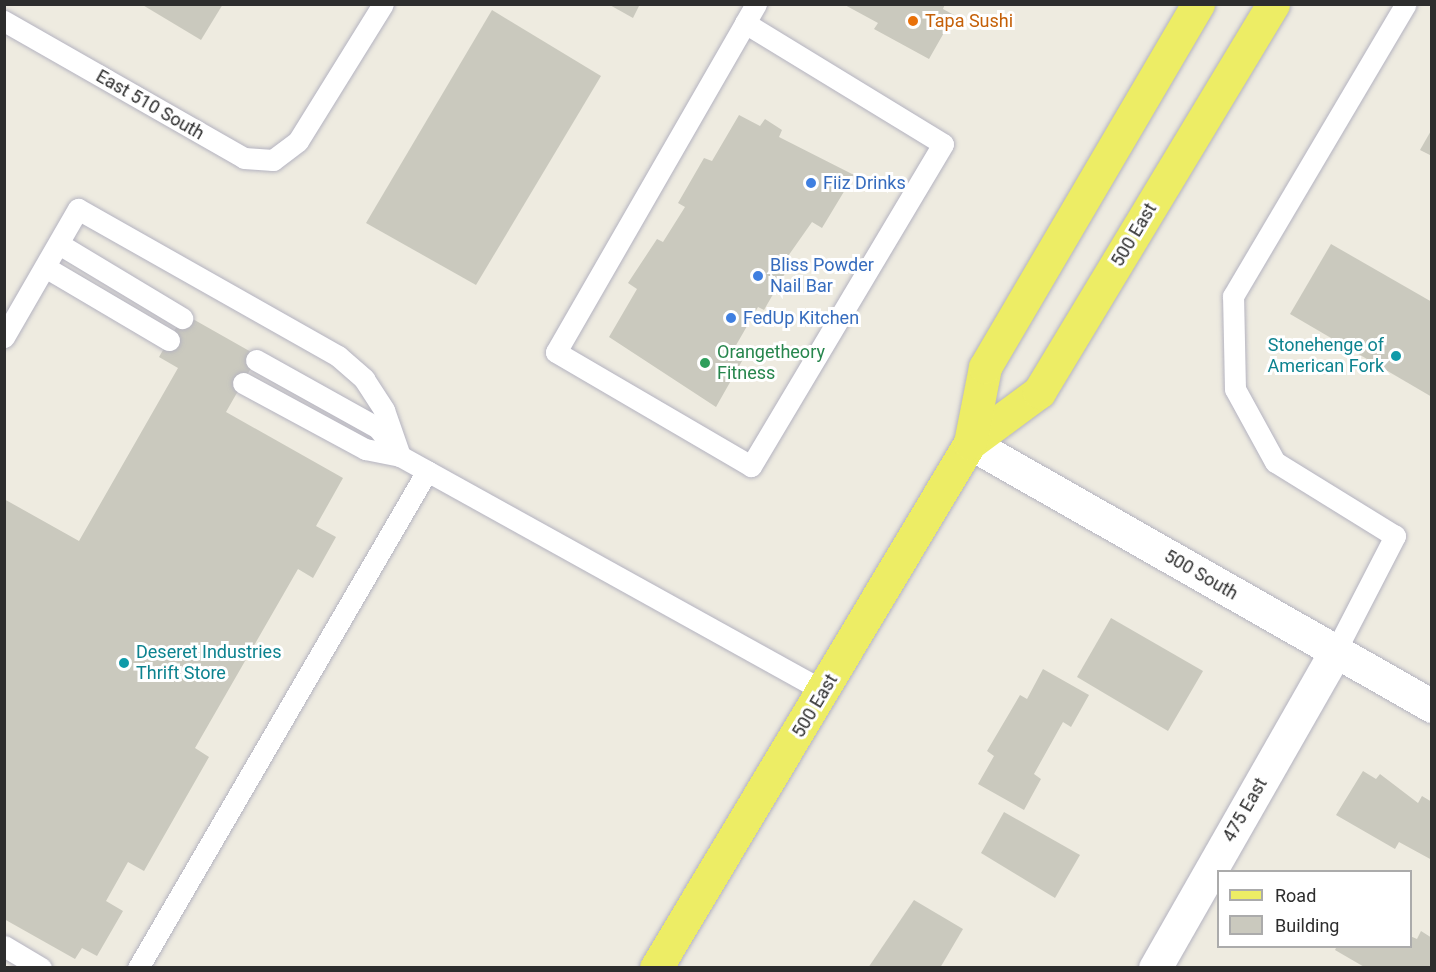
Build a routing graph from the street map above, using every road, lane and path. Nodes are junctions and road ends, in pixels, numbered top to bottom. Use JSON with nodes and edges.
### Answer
{"nodes":[{"id":1,"x":383,"y":4,"type":"edge"},
{"id":2,"x":756,"y":4,"type":"edge"},
{"id":3,"x":1198,"y":4,"type":"edge"},
{"id":4,"x":1273,"y":4,"type":"edge"},
{"id":5,"x":1406,"y":4,"type":"edge"},
{"id":6,"x":4,"y":21,"type":"edge"},
{"id":7,"x":745,"y":24,"type":"junction"},
{"id":8,"x":59,"y":244,"type":"junction"},
{"id":9,"x":45,"y":267,"type":"junction"},
{"id":10,"x":182,"y":318,"type":"dead end"},
{"id":11,"x":4,"y":338,"type":"edge"},
{"id":12,"x":169,"y":340,"type":"dead end"},
{"id":13,"x":256,"y":360,"type":"dead end"},
{"id":14,"x":243,"y":383,"type":"dead end"},
{"id":15,"x":970,"y":443,"type":"junction"},
{"id":16,"x":400,"y":456,"type":"junction"},
{"id":17,"x":427,"y":471,"type":"junction"},
{"id":18,"x":1335,"y":652,"type":"junction"},
{"id":19,"x":824,"y":691,"type":"junction"},
{"id":20,"x":1431,"y":706,"type":"edge"},
{"id":21,"x":4,"y":946,"type":"edge"},
{"id":22,"x":41,"y":968,"type":"edge"},
{"id":23,"x":138,"y":968,"type":"edge"},
{"id":24,"x":656,"y":968,"type":"edge"},
{"id":25,"x":1155,"y":968,"type":"edge"}],
"edges":[{"from":1,"to":6,"type":"lane","name":"East 510 South"},
{"from":2,"to":7,"type":"lane"},
{"from":3,"to":15,"type":"main road","name":"500 East"},
{"from":4,"to":15,"type":"main road","name":"500 East"},
{"from":5,"to":18,"type":"lane"},
{"from":7,"to":7,"type":"lane"},
{"from":8,"to":9,"type":"lane"},
{"from":8,"to":10,"type":"lane"},
{"from":8,"to":16,"type":"lane"},
{"from":9,"to":11,"type":"lane"},
{"from":9,"to":12,"type":"lane"},
{"from":13,"to":16,"type":"lane"},
{"from":14,"to":16,"type":"lane"},
{"from":15,"to":18,"type":"street","name":"500 South"},
{"from":15,"to":19,"type":"main road","name":"500 East"},
{"from":16,"to":17,"type":"lane"},
{"from":17,"to":19,"type":"lane"},
{"from":17,"to":23,"type":"lane"},
{"from":18,"to":20,"type":"street","name":"500 South"},
{"from":18,"to":25,"type":"street","name":"475 East"},
{"from":19,"to":24,"type":"main road","name":"500 East"},
{"from":21,"to":22,"type":"lane"}]}
